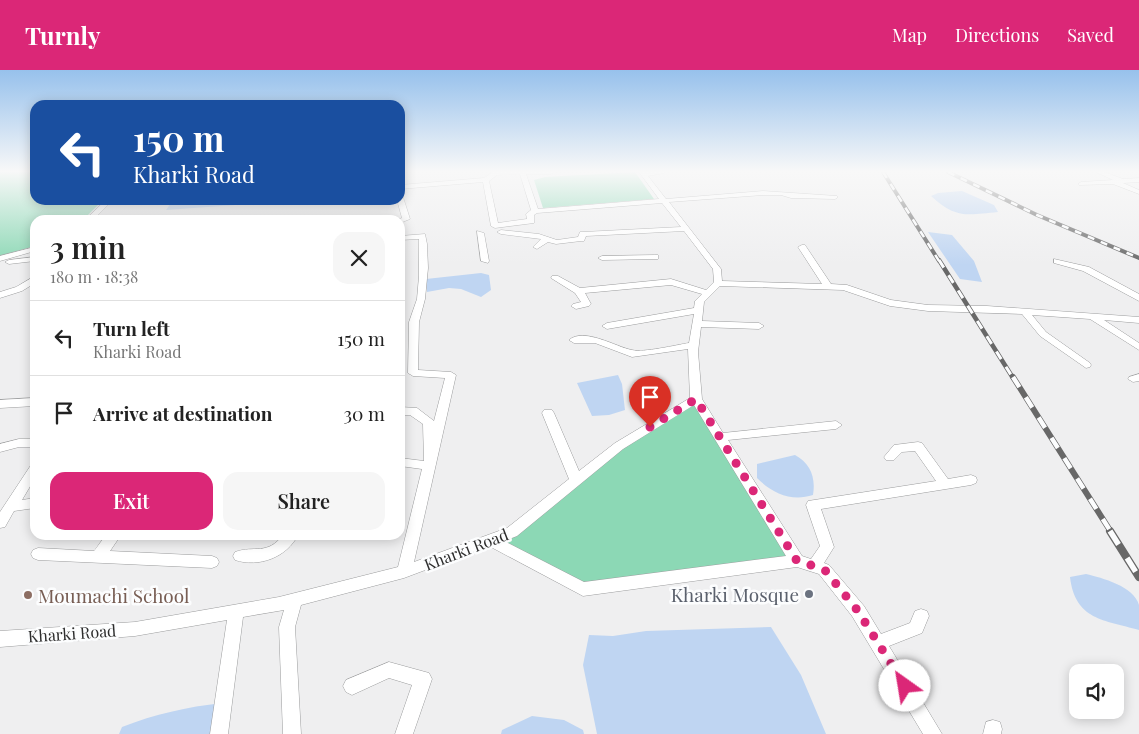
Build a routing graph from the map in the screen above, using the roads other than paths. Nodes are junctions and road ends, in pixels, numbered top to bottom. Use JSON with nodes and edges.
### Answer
{"nodes":[{"id":1,"x":490,"y":203,"type":"edge"},
{"id":2,"x":532,"y":203,"type":"edge"},
{"id":3,"x":651,"y":203,"type":"edge"},
{"id":4,"x":666,"y":203,"type":"edge"},
{"id":5,"x":105,"y":205,"type":"edge"},
{"id":6,"x":535,"y":211,"type":"junction"},
{"id":7,"x":94,"y":215,"type":"edge"},
{"id":8,"x":686,"y":229,"type":"junction"},
{"id":9,"x":501,"y":232,"type":"dead end"},
{"id":10,"x":480,"y":233,"type":"dead end"},
{"id":11,"x":405,"y":238,"type":"edge"},
{"id":12,"x":546,"y":238,"type":"junction"},
{"id":13,"x":537,"y":247,"type":"dead end"},
{"id":14,"x":802,"y":247,"type":"dead end"},
{"id":15,"x":30,"y":250,"type":"edge"},
{"id":16,"x":655,"y":257,"type":"dead end"},
{"id":17,"x":602,"y":258,"type":"dead end"},
{"id":18,"x":0,"y":259,"type":"edge"},
{"id":19,"x":30,"y":260,"type":"edge"},
{"id":20,"x":1057,"y":260,"type":"dead end"},
{"id":21,"x":486,"y":261,"type":"dead end"},
{"id":22,"x":555,"y":278,"type":"dead end"},
{"id":23,"x":30,"y":282,"type":"edge"},
{"id":24,"x":718,"y":283,"type":"junction"},
{"id":25,"x":828,"y":286,"type":"junction"},
{"id":26,"x":1139,"y":287,"type":"edge"},
{"id":27,"x":30,"y":288,"type":"edge"},
{"id":28,"x":1122,"y":288,"type":"junction"},
{"id":29,"x":19,"y":289,"type":"junction"},
{"id":30,"x":0,"y":290,"type":"edge"},
{"id":31,"x":579,"y":291,"type":"junction"},
{"id":32,"x":708,"y":292,"type":"junction"},
{"id":33,"x":0,"y":295,"type":"edge"},
{"id":34,"x":1139,"y":298,"type":"edge"},
{"id":35,"x":576,"y":306,"type":"dead end"},
{"id":36,"x":699,"y":310,"type":"junction"},
{"id":37,"x":1025,"y":312,"type":"junction"},
{"id":38,"x":1092,"y":317,"type":"junction"},
{"id":39,"x":1139,"y":320,"type":"edge"},
{"id":40,"x":697,"y":324,"type":"junction"},
{"id":41,"x":607,"y":326,"type":"dead end"},
{"id":42,"x":759,"y":326,"type":"dead end"},
{"id":43,"x":574,"y":340,"type":"dead end"},
{"id":44,"x":694,"y":345,"type":"junction"},
{"id":45,"x":1139,"y":347,"type":"edge"},
{"id":46,"x":1086,"y":364,"type":"dead end"},
{"id":47,"x":696,"y":399,"type":"junction"},
{"id":48,"x":30,"y":402,"type":"edge"},
{"id":49,"x":0,"y":404,"type":"edge"},
{"id":50,"x":405,"y":411,"type":"edge"},
{"id":51,"x":548,"y":413,"type":"dead end"},
{"id":52,"x":836,"y":425,"type":"dead end"},
{"id":53,"x":720,"y":437,"type":"junction"},
{"id":54,"x":30,"y":443,"type":"edge"},
{"id":55,"x":0,"y":448,"type":"edge"},
{"id":56,"x":890,"y":457,"type":"dead end"},
{"id":57,"x":405,"y":463,"type":"edge"},
{"id":58,"x":430,"y":466,"type":"junction"},
{"id":59,"x":30,"y":476,"type":"edge"},
{"id":60,"x":576,"y":480,"type":"junction"},
{"id":61,"x":971,"y":480,"type":"dead end"},
{"id":62,"x":945,"y":484,"type":"junction"},
{"id":63,"x":30,"y":504,"type":"edge"},
{"id":64,"x":10,"y":508,"type":"junction"},
{"id":65,"x":0,"y":523,"type":"edge"},
{"id":66,"x":110,"y":540,"type":"edge"},
{"id":67,"x":288,"y":540,"type":"edge"},
{"id":68,"x":490,"y":540,"type":"junction"},
{"id":69,"x":38,"y":554,"type":"dead end"},
{"id":70,"x":98,"y":556,"type":"junction"},
{"id":71,"x":240,"y":556,"type":"dead end"},
{"id":72,"x":797,"y":561,"type":"junction"},
{"id":73,"x":212,"y":562,"type":"dead end"},
{"id":74,"x":814,"y":566,"type":"junction"},
{"id":75,"x":404,"y":572,"type":"junction"},
{"id":76,"x":294,"y":601,"type":"junction"},
{"id":77,"x":236,"y":612,"type":"junction"},
{"id":78,"x":921,"y":616,"type":"dead end"},
{"id":79,"x":0,"y":639,"type":"edge"},
{"id":80,"x":884,"y":640,"type":"dead end"},
{"id":81,"x":352,"y":686,"type":"dead end"},
{"id":82,"x":219,"y":734,"type":"edge"},
{"id":83,"x":292,"y":734,"type":"edge"},
{"id":84,"x":404,"y":734,"type":"edge"},
{"id":85,"x":933,"y":734,"type":"edge"}],
"edges":[{"from":1,"to":6,"type":"street"},
{"from":2,"to":6,"type":"street"},
{"from":3,"to":6,"type":"street"},
{"from":4,"to":8,"type":"street"},
{"from":5,"to":7,"type":"street"},
{"from":8,"to":12,"type":"street"},
{"from":8,"to":24,"type":"street"},
{"from":9,"to":12,"type":"street"},
{"from":10,"to":21,"type":"street"},
{"from":11,"to":58,"type":"street"},
{"from":12,"to":13,"type":"street"},
{"from":14,"to":25,"type":"street"},
{"from":15,"to":18,"type":"street"},
{"from":16,"to":17,"type":"street"},
{"from":18,"to":19,"type":"street"},
{"from":20,"to":28,"type":"street"},
{"from":22,"to":31,"type":"street"},
{"from":23,"to":29,"type":"street"},
{"from":24,"to":25,"type":"street"},
{"from":24,"to":32,"type":"street"},
{"from":25,"to":37,"type":"street"},
{"from":26,"to":28,"type":"street"},
{"from":27,"to":29,"type":"street"},
{"from":28,"to":34,"type":"street"},
{"from":29,"to":30,"type":"street"},
{"from":29,"to":33,"type":"street"},
{"from":31,"to":32,"type":"street"},
{"from":31,"to":35,"type":"street"},
{"from":32,"to":36,"type":"street"},
{"from":36,"to":40,"type":"street"},
{"from":36,"to":41,"type":"street"},
{"from":37,"to":38,"type":"street"},
{"from":37,"to":46,"type":"street"},
{"from":38,"to":39,"type":"street"},
{"from":38,"to":45,"type":"street"},
{"from":40,"to":42,"type":"street"},
{"from":40,"to":44,"type":"street"},
{"from":43,"to":44,"type":"street"},
{"from":44,"to":47,"type":"street"},
{"from":47,"to":53,"type":"street"},
{"from":47,"to":60,"type":"street","name":"Kharki Road"},
{"from":48,"to":49,"type":"street"},
{"from":50,"to":58,"type":"street"},
{"from":51,"to":60,"type":"street"},
{"from":52,"to":53,"type":"street"},
{"from":53,"to":72,"type":"street"},
{"from":54,"to":55,"type":"street"},
{"from":56,"to":62,"type":"street"},
{"from":57,"to":58,"type":"street"},
{"from":58,"to":75,"type":"street"},
{"from":59,"to":64,"type":"street"},
{"from":60,"to":68,"type":"street","name":"Kharki Road"},
{"from":61,"to":62,"type":"street"},
{"from":62,"to":74,"type":"street"},
{"from":63,"to":64,"type":"street"},
{"from":64,"to":65,"type":"street"},
{"from":66,"to":70,"type":"street"},
{"from":67,"to":71,"type":"street"},
{"from":68,"to":72,"type":"street"},
{"from":68,"to":75,"type":"street","name":"Kharki Road"},
{"from":69,"to":70,"type":"street"},
{"from":70,"to":73,"type":"street"},
{"from":72,"to":74,"type":"street"},
{"from":74,"to":85,"type":"street"},
{"from":75,"to":76,"type":"street","name":"Kharki Road"},
{"from":76,"to":77,"type":"street","name":"Kharki Road"},
{"from":76,"to":83,"type":"street"},
{"from":77,"to":79,"type":"street","name":"Kharki Road"},
{"from":77,"to":82,"type":"street"},
{"from":78,"to":80,"type":"street"},
{"from":81,"to":84,"type":"street"}]}
